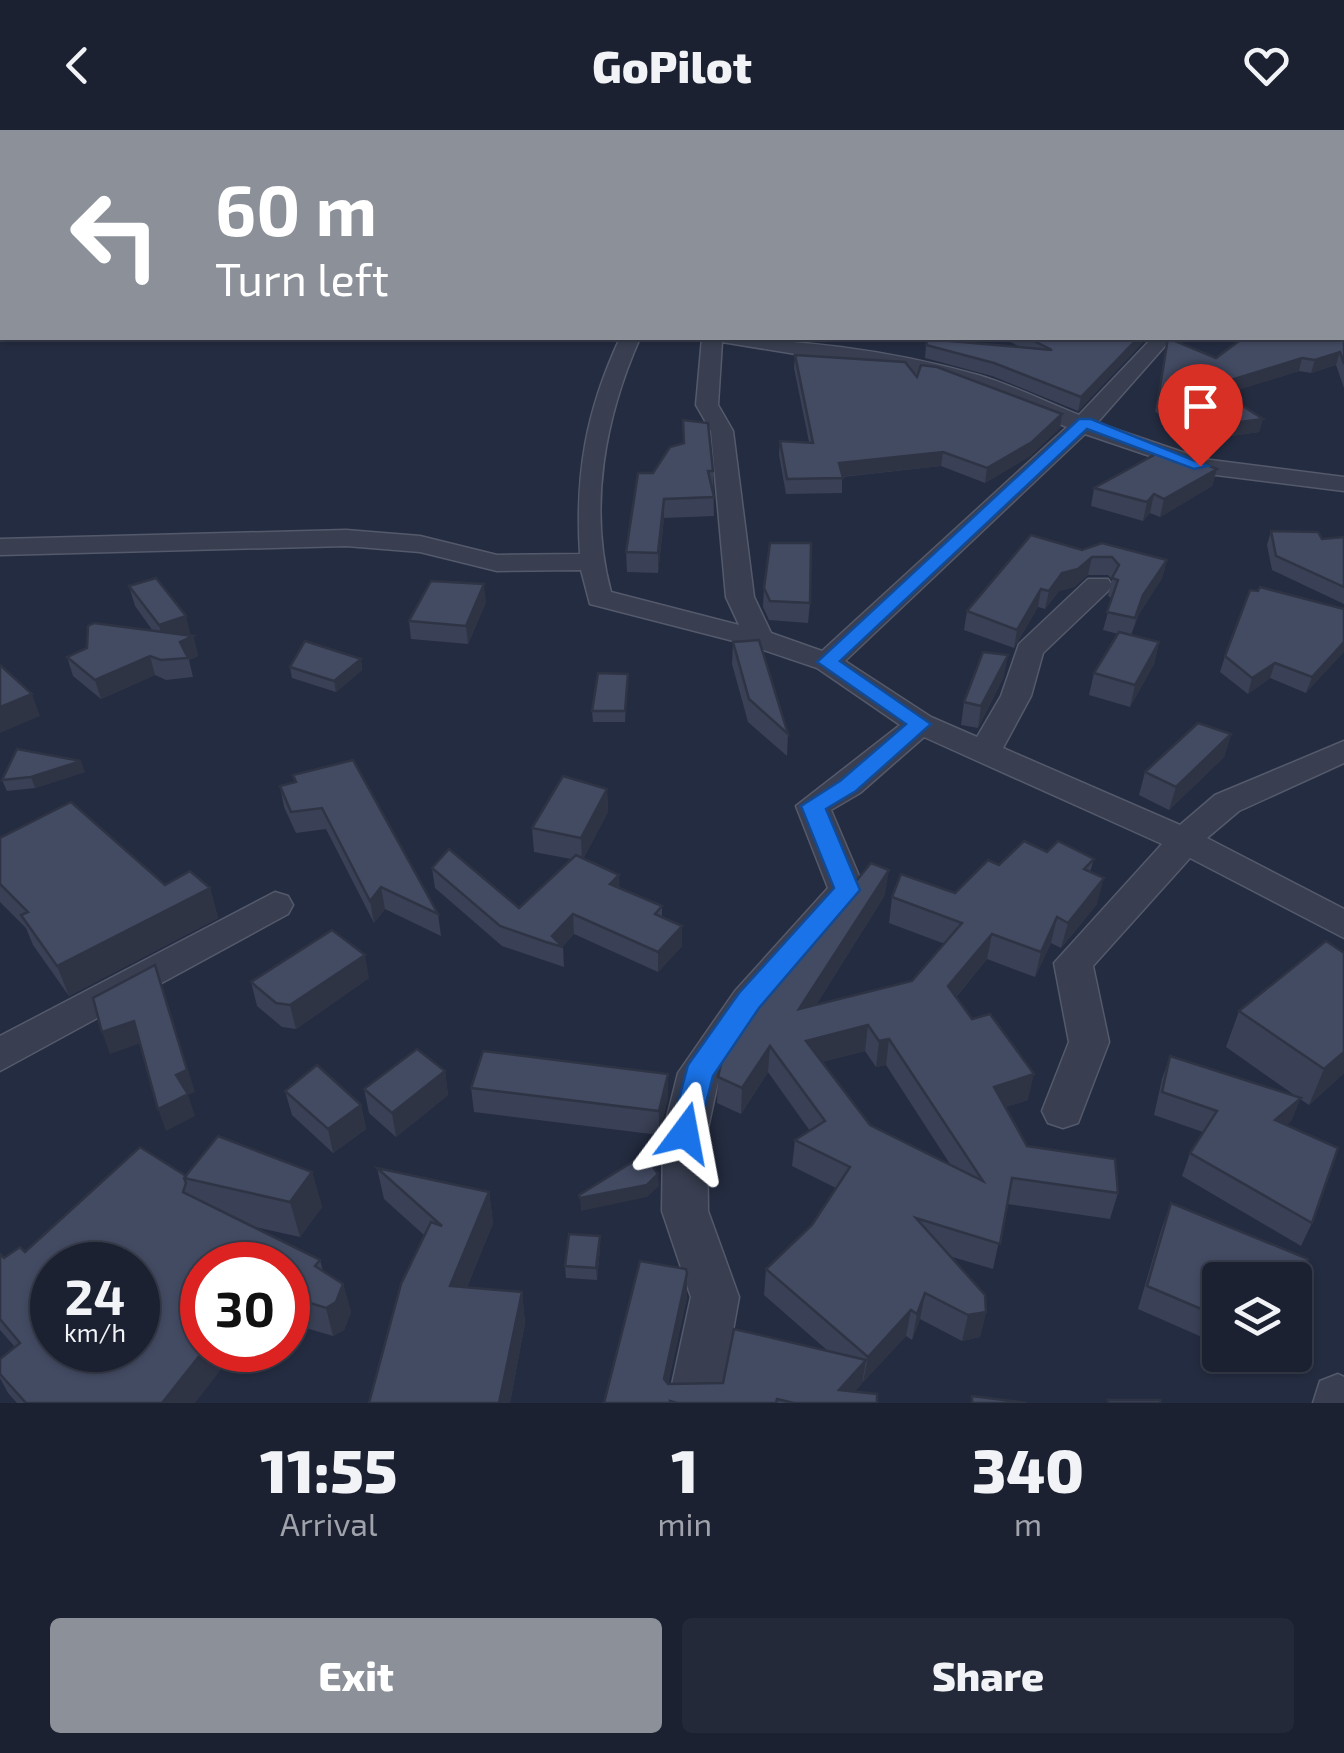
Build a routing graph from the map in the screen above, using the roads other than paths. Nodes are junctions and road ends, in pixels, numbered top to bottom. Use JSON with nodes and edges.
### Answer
{"nodes":[{"id":1,"x":629,"y":340,"type":"edge"},
{"id":2,"x":712,"y":340,"type":"edge"},
{"id":3,"x":741,"y":340,"type":"edge"},
{"id":4,"x":1160,"y":340,"type":"edge"},
{"id":5,"x":1085,"y":422,"type":"junction"},
{"id":6,"x":1344,"y":484,"type":"edge"},
{"id":7,"x":0,"y":546,"type":"edge"},
{"id":8,"x":594,"y":562,"type":"junction"},
{"id":9,"x":1098,"y":586,"type":"dead end"},
{"id":10,"x":759,"y":639,"type":"junction"},
{"id":11,"x":828,"y":662,"type":"junction"},
{"id":12,"x":920,"y":724,"type":"junction"},
{"id":13,"x":986,"y":750,"type":"junction"},
{"id":14,"x":1344,"y":751,"type":"edge"},
{"id":15,"x":1182,"y":838,"type":"junction"},
{"id":16,"x":275,"y":905,"type":"dead end"},
{"id":17,"x":1344,"y":926,"type":"edge"},
{"id":18,"x":0,"y":1055,"type":"edge"},
{"id":19,"x":1063,"y":1111,"type":"dead end"},
{"id":20,"x":694,"y":1403,"type":"edge"}],
"edges":[{"from":1,"to":8,"type":"street"},
{"from":2,"to":10,"type":"street"},
{"from":3,"to":5,"type":"street"},
{"from":4,"to":5,"type":"street"},
{"from":5,"to":6,"type":"street"},
{"from":5,"to":11,"type":"street"},
{"from":7,"to":8,"type":"street"},
{"from":8,"to":10,"type":"street"},
{"from":9,"to":13,"type":"street"},
{"from":10,"to":11,"type":"street"},
{"from":11,"to":12,"type":"street"},
{"from":12,"to":13,"type":"street"},
{"from":12,"to":20,"type":"street"},
{"from":13,"to":15,"type":"street"},
{"from":14,"to":15,"type":"street"},
{"from":15,"to":17,"type":"street"},
{"from":15,"to":19,"type":"street"},
{"from":16,"to":18,"type":"street"}]}
